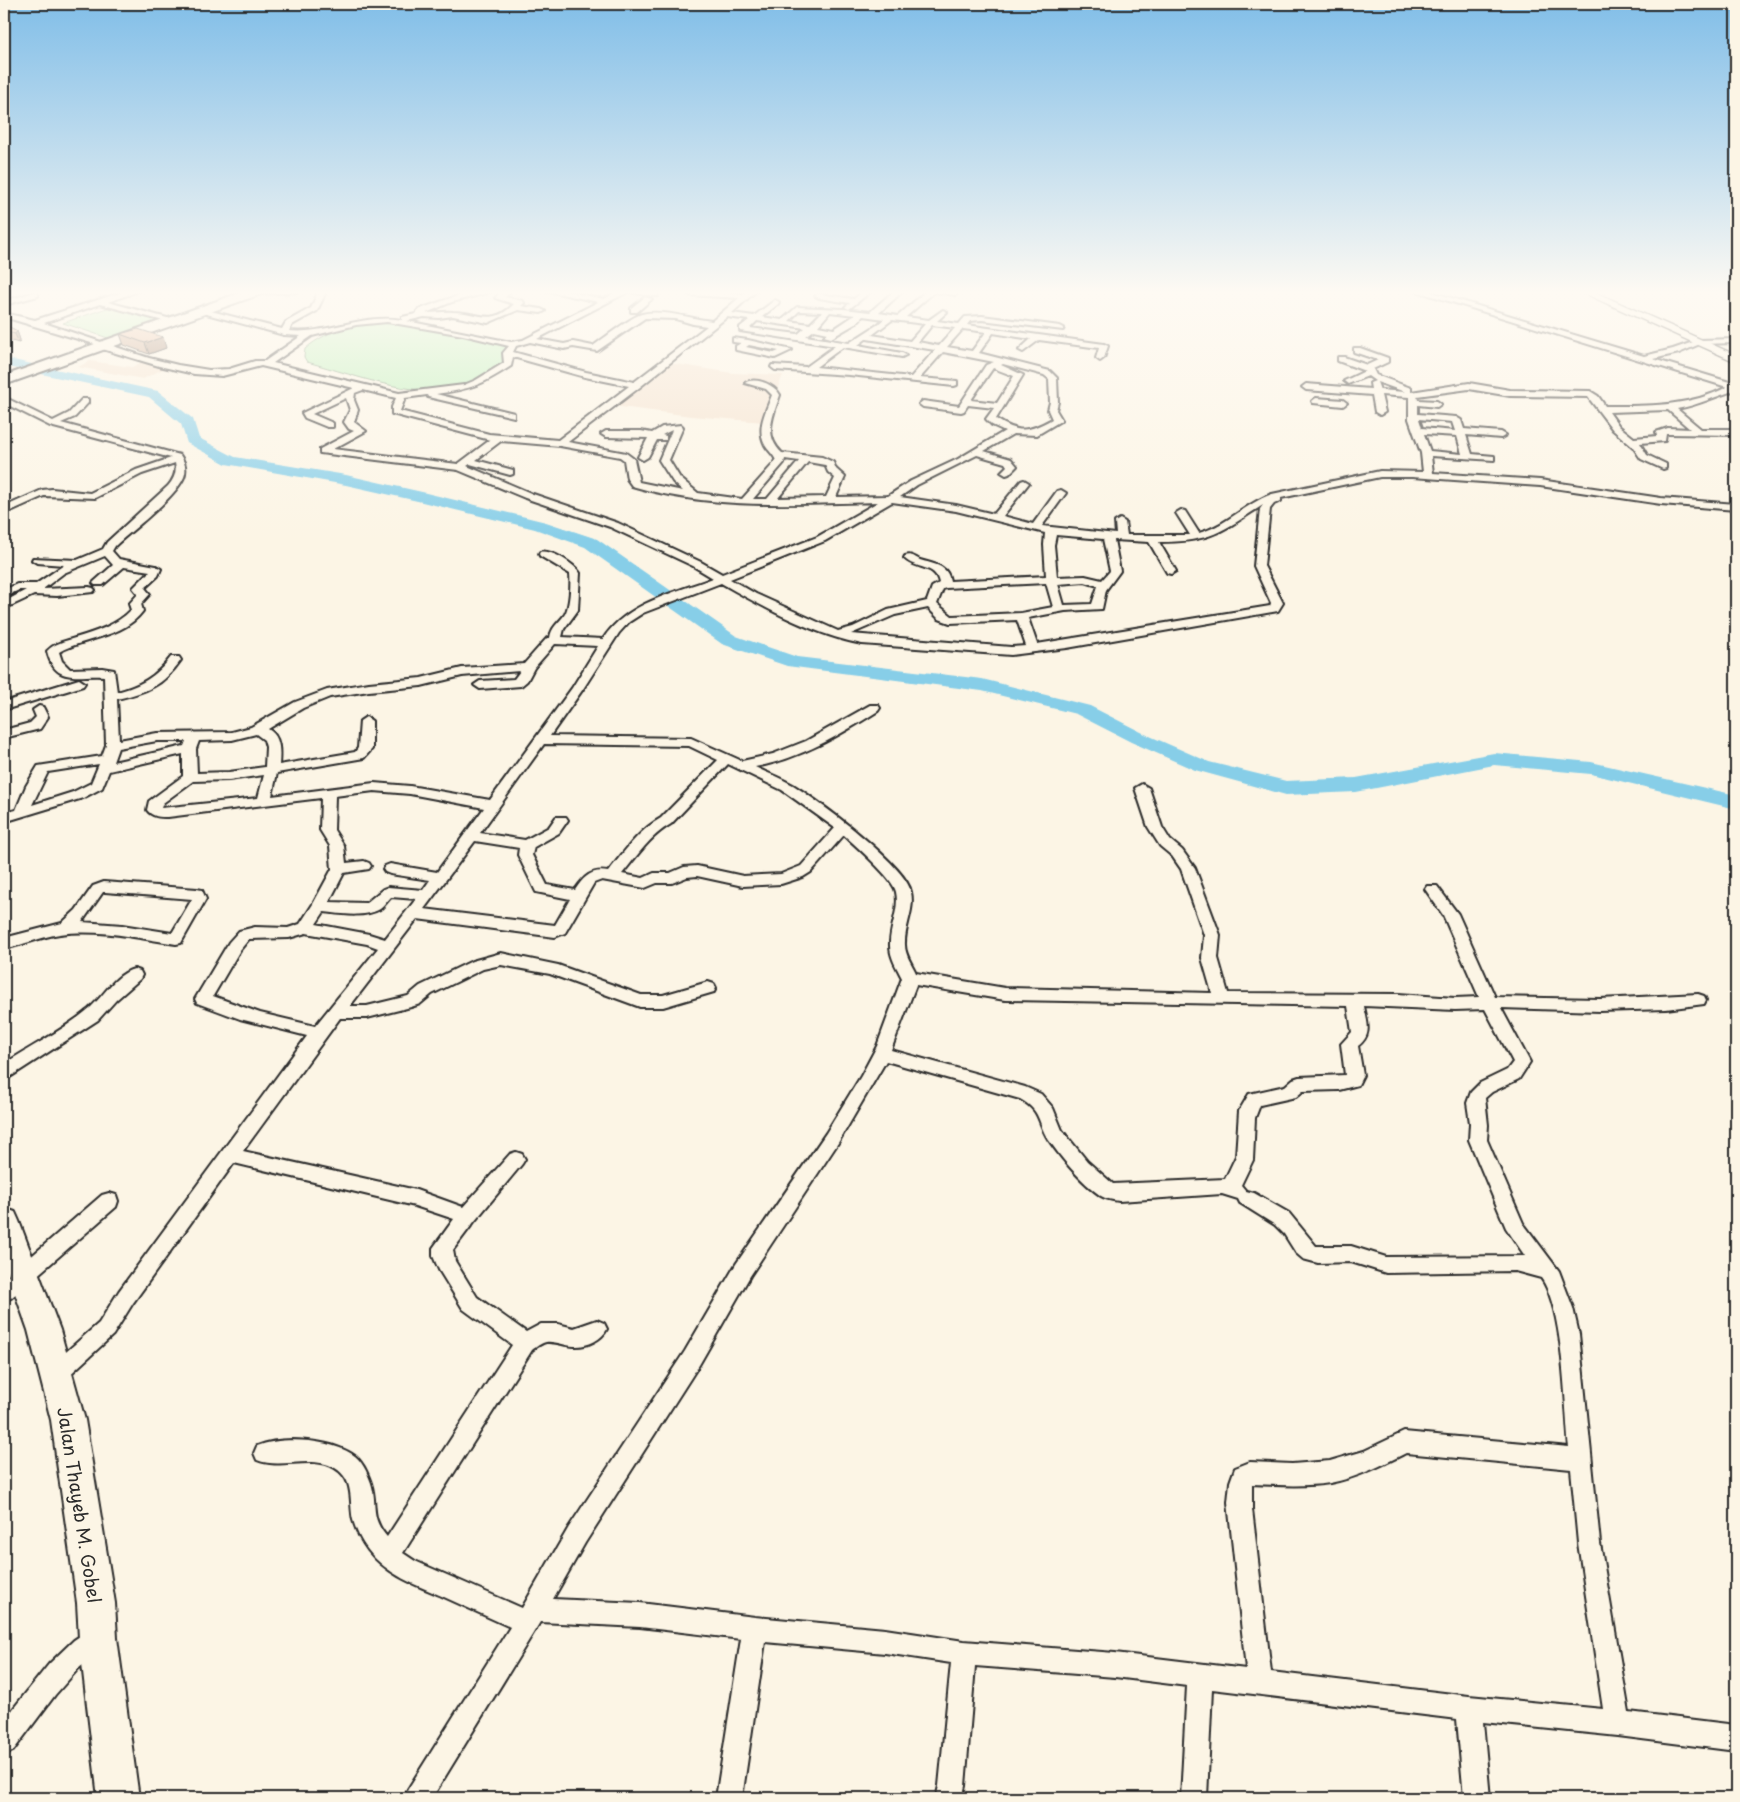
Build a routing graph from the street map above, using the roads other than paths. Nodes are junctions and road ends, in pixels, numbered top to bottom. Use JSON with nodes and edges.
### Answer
{"nodes":[{"id":1,"x":18,"y":374,"type":"edge"},
{"id":2,"x":20,"y":374,"type":"edge"},
{"id":3,"x":308,"y":374,"type":"edge"},
{"id":4,"x":492,"y":374,"type":"edge"},
{"id":5,"x":585,"y":374,"type":"edge"},
{"id":6,"x":651,"y":374,"type":"edge"},
{"id":7,"x":898,"y":374,"type":"edge"},
{"id":8,"x":919,"y":374,"type":"edge"},
{"id":9,"x":984,"y":374,"type":"edge"},
{"id":10,"x":1017,"y":374,"type":"edge"},
{"id":11,"x":1048,"y":374,"type":"edge"},
{"id":12,"x":1365,"y":374,"type":"edge"},
{"id":13,"x":1371,"y":374,"type":"edge"},
{"id":14,"x":1374,"y":374,"type":"edge"},
{"id":15,"x":1691,"y":374,"type":"edge"},
{"id":16,"x":4,"y":377,"type":"edge"},
{"id":17,"x":1301,"y":379,"type":"dead end"},
{"id":18,"x":913,"y":380,"type":"junction"},
{"id":19,"x":4,"y":381,"type":"edge"},
{"id":20,"x":1348,"y":381,"type":"dead end"},
{"id":21,"x":1409,"y":381,"type":"dead end"},
{"id":22,"x":749,"y":383,"type":"dead end"},
{"id":23,"x":954,"y":384,"type":"dead end"},
{"id":24,"x":637,"y":385,"type":"junction"},
{"id":25,"x":363,"y":387,"type":"junction"},
{"id":26,"x":1306,"y":387,"type":"dead end"},
{"id":27,"x":1736,"y":387,"type":"edge"},
{"id":28,"x":1327,"y":389,"type":"junction"},
{"id":29,"x":1341,"y":390,"type":"junction"},
{"id":30,"x":351,"y":392,"type":"junction"},
{"id":31,"x":1375,"y":392,"type":"junction"},
{"id":32,"x":422,"y":393,"type":"junction"},
{"id":33,"x":399,"y":396,"type":"junction"},
{"id":34,"x":1413,"y":397,"type":"junction"},
{"id":35,"x":4,"y":400,"type":"edge"},
{"id":36,"x":85,"y":401,"type":"dead end"},
{"id":37,"x":1316,"y":401,"type":"dead end"},
{"id":38,"x":966,"y":402,"type":"junction"},
{"id":39,"x":923,"y":404,"type":"dead end"},
{"id":40,"x":1437,"y":404,"type":"dead end"},
{"id":41,"x":999,"y":406,"type":"junction"},
{"id":42,"x":1670,"y":406,"type":"junction"},
{"id":43,"x":1602,"y":409,"type":"junction"},
{"id":44,"x":1380,"y":412,"type":"dead end"},
{"id":45,"x":511,"y":415,"type":"dead end"},
{"id":46,"x":1414,"y":416,"type":"junction"},
{"id":47,"x":53,"y":424,"type":"junction"},
{"id":48,"x":330,"y":425,"type":"dead end"},
{"id":49,"x":1012,"y":431,"type":"junction"},
{"id":50,"x":1419,"y":431,"type":"junction"},
{"id":51,"x":1698,"y":431,"type":"junction"},
{"id":52,"x":1736,"y":432,"type":"edge"},
{"id":53,"x":1461,"y":433,"type":"junction"},
{"id":54,"x":606,"y":434,"type":"dead end"},
{"id":55,"x":1501,"y":435,"type":"dead end"},
{"id":56,"x":655,"y":436,"type":"junction"},
{"id":57,"x":498,"y":438,"type":"junction"},
{"id":58,"x":672,"y":441,"type":"junction"},
{"id":59,"x":1632,"y":442,"type":"junction"},
{"id":60,"x":560,"y":443,"type":"junction"},
{"id":61,"x":976,"y":452,"type":"junction"},
{"id":62,"x":1426,"y":453,"type":"junction"},
{"id":63,"x":780,"y":456,"type":"junction"},
{"id":64,"x":642,"y":457,"type":"junction"},
{"id":65,"x":665,"y":457,"type":"junction"},
{"id":66,"x":1468,"y":457,"type":"junction"},
{"id":67,"x":1491,"y":458,"type":"dead end"},
{"id":68,"x":178,"y":459,"type":"junction"},
{"id":69,"x":629,"y":459,"type":"junction"},
{"id":70,"x":805,"y":459,"type":"junction"},
{"id":71,"x":464,"y":464,"type":"junction"},
{"id":72,"x":1663,"y":466,"type":"dead end"},
{"id":73,"x":510,"y":472,"type":"dead end"},
{"id":74,"x":1006,"y":472,"type":"dead end"},
{"id":75,"x":1428,"y":474,"type":"junction"},
{"id":76,"x":1024,"y":483,"type":"dead end"},
{"id":77,"x":1302,"y":490,"type":"junction"},
{"id":78,"x":1061,"y":493,"type":"dead end"},
{"id":79,"x":696,"y":496,"type":"junction"},
{"id":80,"x":892,"y":499,"type":"junction"},
{"id":81,"x":830,"y":500,"type":"junction"},
{"id":82,"x":770,"y":501,"type":"junction"},
{"id":83,"x":745,"y":502,"type":"junction"},
{"id":84,"x":1736,"y":507,"type":"edge"},
{"id":85,"x":4,"y":511,"type":"edge"},
{"id":86,"x":1181,"y":513,"type":"dead end"},
{"id":87,"x":997,"y":516,"type":"junction"},
{"id":88,"x":1120,"y":522,"type":"dead end"},
{"id":89,"x":1036,"y":527,"type":"junction"},
{"id":90,"x":1051,"y":531,"type":"junction"},
{"id":91,"x":1108,"y":537,"type":"junction"},
{"id":92,"x":1196,"y":537,"type":"junction"},
{"id":93,"x":1122,"y":538,"type":"junction"},
{"id":94,"x":1152,"y":539,"type":"junction"},
{"id":95,"x":107,"y":551,"type":"junction"},
{"id":96,"x":544,"y":554,"type":"dead end"},
{"id":97,"x":909,"y":558,"type":"dead end"},
{"id":98,"x":37,"y":560,"type":"dead end"},
{"id":99,"x":76,"y":563,"type":"junction"},
{"id":100,"x":121,"y":564,"type":"junction"},
{"id":101,"x":1171,"y":571,"type":"dead end"},
{"id":102,"x":723,"y":578,"type":"junction"},
{"id":103,"x":1052,"y":580,"type":"junction"},
{"id":104,"x":1103,"y":584,"type":"junction"},
{"id":105,"x":945,"y":585,"type":"junction"},
{"id":106,"x":34,"y":590,"type":"junction"},
{"id":107,"x":4,"y":594,"type":"edge"},
{"id":108,"x":931,"y":604,"type":"junction"},
{"id":109,"x":4,"y":606,"type":"edge"},
{"id":110,"x":1060,"y":610,"type":"junction"},
{"id":111,"x":1021,"y":616,"type":"junction"},
{"id":112,"x":837,"y":635,"type":"junction"},
{"id":113,"x":556,"y":640,"type":"junction"},
{"id":114,"x":605,"y":643,"type":"junction"},
{"id":115,"x":1034,"y":648,"type":"junction"},
{"id":116,"x":175,"y":660,"type":"dead end"},
{"id":117,"x":528,"y":668,"type":"junction"},
{"id":118,"x":79,"y":684,"type":"dead end"},
{"id":119,"x":480,"y":685,"type":"dead end"},
{"id":120,"x":112,"y":697,"type":"junction"},
{"id":121,"x":4,"y":706,"type":"edge"},
{"id":122,"x":874,"y":708,"type":"dead end"},
{"id":123,"x":39,"y":710,"type":"dead end"},
{"id":124,"x":366,"y":721,"type":"dead end"},
{"id":125,"x":256,"y":730,"type":"junction"},
{"id":126,"x":4,"y":734,"type":"edge"},
{"id":127,"x":540,"y":740,"type":"junction"},
{"id":128,"x":192,"y":743,"type":"junction"},
{"id":129,"x":113,"y":745,"type":"junction"},
{"id":130,"x":733,"y":762,"type":"junction"},
{"id":131,"x":105,"y":763,"type":"junction"},
{"id":132,"x":272,"y":769,"type":"junction"},
{"id":133,"x":190,"y":777,"type":"junction"},
{"id":134,"x":1142,"y":788,"type":"dead end"},
{"id":135,"x":328,"y":792,"type":"junction"},
{"id":136,"x":264,"y":800,"type":"junction"},
{"id":137,"x":494,"y":805,"type":"junction"},
{"id":138,"x":22,"y":813,"type":"junction"},
{"id":139,"x":4,"y":818,"type":"edge"},
{"id":140,"x":561,"y":820,"type":"dead end"},
{"id":141,"x":843,"y":827,"type":"junction"},
{"id":142,"x":471,"y":836,"type":"junction"},
{"id":143,"x":527,"y":845,"type":"junction"},
{"id":144,"x":364,"y":866,"type":"dead end"},
{"id":145,"x":339,"y":868,"type":"junction"},
{"id":146,"x":390,"y":869,"type":"dead end"},
{"id":147,"x":440,"y":877,"type":"junction"},
{"id":148,"x":612,"y":877,"type":"junction"},
{"id":149,"x":1432,"y":889,"type":"dead end"},
{"id":150,"x":426,"y":895,"type":"junction"},
{"id":151,"x":579,"y":896,"type":"junction"},
{"id":152,"x":320,"y":906,"type":"junction"},
{"id":153,"x":413,"y":913,"type":"junction"},
{"id":154,"x":307,"y":927,"type":"junction"},
{"id":155,"x":67,"y":928,"type":"junction"},
{"id":156,"x":4,"y":944,"type":"edge"},
{"id":157,"x":388,"y":946,"type":"junction"},
{"id":158,"x":134,"y":975,"type":"dead end"},
{"id":159,"x":910,"y":978,"type":"junction"},
{"id":160,"x":708,"y":988,"type":"dead end"},
{"id":161,"x":1222,"y":999,"type":"junction"},
{"id":162,"x":1354,"y":1000,"type":"junction"},
{"id":163,"x":1698,"y":1000,"type":"dead end"},
{"id":164,"x":1490,"y":1002,"type":"junction"},
{"id":165,"x":337,"y":1012,"type":"junction"},
{"id":166,"x":319,"y":1033,"type":"junction"},
{"id":167,"x":881,"y":1053,"type":"junction"},
{"id":168,"x":4,"y":1072,"type":"edge"},
{"id":169,"x":229,"y":1155,"type":"junction"},
{"id":170,"x":516,"y":1159,"type":"dead end"},
{"id":171,"x":1238,"y":1192,"type":"junction"},
{"id":172,"x":109,"y":1201,"type":"dead end"},
{"id":173,"x":467,"y":1216,"type":"junction"},
{"id":174,"x":4,"y":1221,"type":"edge"},
{"id":175,"x":1549,"y":1272,"type":"junction"},
{"id":176,"x":14,"y":1284,"type":"edge"},
{"id":177,"x":597,"y":1329,"type":"dead end"},
{"id":178,"x":525,"y":1344,"type":"junction"},
{"id":179,"x":57,"y":1373,"type":"junction"},
{"id":180,"x":265,"y":1453,"type":"dead end"},
{"id":181,"x":1582,"y":1460,"type":"junction"},
{"id":182,"x":388,"y":1556,"type":"junction"},
{"id":183,"x":531,"y":1616,"type":"junction"},
{"id":184,"x":755,"y":1629,"type":"junction"},
{"id":185,"x":98,"y":1638,"type":"junction"},
{"id":186,"x":964,"y":1653,"type":"junction"},
{"id":187,"x":1200,"y":1676,"type":"junction"},
{"id":188,"x":1260,"y":1683,"type":"junction"},
{"id":189,"x":1468,"y":1708,"type":"junction"},
{"id":190,"x":1618,"y":1723,"type":"junction"},
{"id":191,"x":1736,"y":1738,"type":"edge"},
{"id":192,"x":4,"y":1742,"type":"edge"},
{"id":193,"x":119,"y":1798,"type":"edge"},
{"id":194,"x":417,"y":1798,"type":"edge"},
{"id":195,"x":729,"y":1798,"type":"edge"},
{"id":196,"x":949,"y":1798,"type":"edge"},
{"id":197,"x":1194,"y":1798,"type":"edge"},
{"id":198,"x":1477,"y":1798,"type":"edge"}],
"edges":[{"from":1,"to":16,"type":"highway"},
{"from":2,"to":19,"type":"highway"},
{"from":3,"to":25,"type":"street"},
{"from":4,"to":32,"type":"street"},
{"from":5,"to":24,"type":"street"},
{"from":6,"to":24,"type":"street"},
{"from":7,"to":18,"type":"street"},
{"from":8,"to":18,"type":"street"},
{"from":9,"to":38,"type":"street"},
{"from":10,"to":41,"type":"street"},
{"from":11,"to":49,"type":"street"},
{"from":12,"to":20,"type":"street"},
{"from":13,"to":31,"type":"street"},
{"from":14,"to":34,"type":"street"},
{"from":15,"to":27,"type":"street"},
{"from":17,"to":28,"type":"street"},
{"from":18,"to":23,"type":"street"},
{"from":21,"to":34,"type":"street"},
{"from":22,"to":63,"type":"street"},
{"from":24,"to":60,"type":"street"},
{"from":25,"to":30,"type":"street"},
{"from":25,"to":33,"type":"street"},
{"from":26,"to":28,"type":"street"},
{"from":27,"to":42,"type":"street"},
{"from":28,"to":29,"type":"street"},
{"from":29,"to":31,"type":"street"},
{"from":29,"to":37,"type":"street"},
{"from":30,"to":48,"type":"street"},
{"from":30,"to":71,"type":"street"},
{"from":31,"to":34,"type":"street"},
{"from":31,"to":44,"type":"street"},
{"from":32,"to":33,"type":"street"},
{"from":32,"to":45,"type":"street"},
{"from":33,"to":57,"type":"street"},
{"from":34,"to":40,"type":"street"},
{"from":34,"to":43,"type":"street"},
{"from":34,"to":46,"type":"street"},
{"from":35,"to":47,"type":"street"},
{"from":36,"to":47,"type":"street"},
{"from":38,"to":39,"type":"street"},
{"from":38,"to":41,"type":"street"},
{"from":41,"to":49,"type":"street"},
{"from":42,"to":43,"type":"street"},
{"from":42,"to":51,"type":"street"},
{"from":43,"to":59,"type":"street"},
{"from":46,"to":50,"type":"street"},
{"from":46,"to":53,"type":"street"},
{"from":47,"to":68,"type":"street"},
{"from":49,"to":61,"type":"street"},
{"from":50,"to":53,"type":"street"},
{"from":50,"to":62,"type":"street"},
{"from":51,"to":52,"type":"street"},
{"from":51,"to":59,"type":"street"},
{"from":53,"to":55,"type":"street"},
{"from":53,"to":66,"type":"street"},
{"from":54,"to":56,"type":"street"},
{"from":56,"to":58,"type":"street"},
{"from":56,"to":58,"type":"street"},
{"from":56,"to":64,"type":"street"},
{"from":57,"to":60,"type":"street"},
{"from":57,"to":71,"type":"street"},
{"from":58,"to":65,"type":"street"},
{"from":59,"to":72,"type":"street"},
{"from":60,"to":69,"type":"street"},
{"from":61,"to":74,"type":"street"},
{"from":61,"to":80,"type":"street"},
{"from":62,"to":66,"type":"street"},
{"from":62,"to":75,"type":"street"},
{"from":63,"to":70,"type":"street"},
{"from":63,"to":83,"type":"street"},
{"from":64,"to":65,"type":"street"},
{"from":64,"to":69,"type":"street"},
{"from":65,"to":79,"type":"street"},
{"from":66,"to":67,"type":"street"},
{"from":68,"to":85,"type":"street"},
{"from":68,"to":95,"type":"street"},
{"from":69,"to":79,"type":"street"},
{"from":70,"to":81,"type":"street"},
{"from":70,"to":82,"type":"street"},
{"from":71,"to":73,"type":"street"},
{"from":71,"to":102,"type":"street"},
{"from":75,"to":77,"type":"street"},
{"from":75,"to":84,"type":"street"},
{"from":76,"to":87,"type":"street"},
{"from":77,"to":92,"type":"street"},
{"from":77,"to":115,"type":"street"},
{"from":78,"to":89,"type":"street"},
{"from":79,"to":83,"type":"street"},
{"from":80,"to":81,"type":"street"},
{"from":80,"to":87,"type":"street"},
{"from":80,"to":102,"type":"street"},
{"from":81,"to":82,"type":"street"},
{"from":82,"to":83,"type":"street"},
{"from":86,"to":92,"type":"street"},
{"from":87,"to":89,"type":"street"},
{"from":88,"to":93,"type":"street"},
{"from":89,"to":90,"type":"street"},
{"from":90,"to":91,"type":"street"},
{"from":90,"to":103,"type":"street"},
{"from":91,"to":93,"type":"street"},
{"from":91,"to":104,"type":"street"},
{"from":92,"to":94,"type":"street"},
{"from":93,"to":94,"type":"street"},
{"from":94,"to":101,"type":"street"},
{"from":95,"to":99,"type":"street"},
{"from":95,"to":100,"type":"street"},
{"from":96,"to":113,"type":"street"},
{"from":97,"to":105,"type":"street"},
{"from":98,"to":99,"type":"street"},
{"from":99,"to":106,"type":"street"},
{"from":100,"to":106,"type":"street"},
{"from":100,"to":120,"type":"street"},
{"from":102,"to":112,"type":"street"},
{"from":102,"to":114,"type":"street"},
{"from":103,"to":104,"type":"street"},
{"from":103,"to":105,"type":"street"},
{"from":103,"to":110,"type":"street"},
{"from":104,"to":110,"type":"street"},
{"from":105,"to":108,"type":"street"},
{"from":106,"to":107,"type":"street"},
{"from":106,"to":109,"type":"street"},
{"from":108,"to":111,"type":"street"},
{"from":108,"to":112,"type":"street"},
{"from":110,"to":111,"type":"street"},
{"from":111,"to":115,"type":"street"},
{"from":112,"to":115,"type":"street"},
{"from":113,"to":114,"type":"street"},
{"from":113,"to":117,"type":"street"},
{"from":114,"to":127,"type":"street"},
{"from":116,"to":120,"type":"street"},
{"from":117,"to":119,"type":"street"},
{"from":117,"to":125,"type":"street"},
{"from":118,"to":121,"type":"street"},
{"from":120,"to":129,"type":"street"},
{"from":122,"to":130,"type":"street"},
{"from":123,"to":126,"type":"street"},
{"from":124,"to":132,"type":"street"},
{"from":125,"to":128,"type":"street"},
{"from":125,"to":132,"type":"street"},
{"from":127,"to":130,"type":"street"},
{"from":127,"to":137,"type":"street"},
{"from":128,"to":129,"type":"street"},
{"from":128,"to":131,"type":"street"},
{"from":128,"to":133,"type":"street"},
{"from":129,"to":131,"type":"street"},
{"from":130,"to":141,"type":"street"},
{"from":130,"to":148,"type":"street"},
{"from":131,"to":138,"type":"street"},
{"from":131,"to":138,"type":"street"},
{"from":132,"to":133,"type":"street"},
{"from":132,"to":136,"type":"street"},
{"from":133,"to":136,"type":"street"},
{"from":134,"to":161,"type":"street"},
{"from":135,"to":136,"type":"street"},
{"from":135,"to":137,"type":"street"},
{"from":135,"to":145,"type":"street"},
{"from":137,"to":142,"type":"street"},
{"from":138,"to":139,"type":"street"},
{"from":140,"to":143,"type":"street"},
{"from":141,"to":148,"type":"street"},
{"from":141,"to":159,"type":"street"},
{"from":142,"to":143,"type":"street"},
{"from":142,"to":147,"type":"street"},
{"from":143,"to":151,"type":"street"},
{"from":144,"to":145,"type":"street"},
{"from":145,"to":152,"type":"street"},
{"from":146,"to":147,"type":"street"},
{"from":147,"to":150,"type":"street"},
{"from":148,"to":151,"type":"street"},
{"from":149,"to":164,"type":"street"},
{"from":150,"to":152,"type":"street"},
{"from":150,"to":153,"type":"street"},
{"from":151,"to":153,"type":"street"},
{"from":152,"to":154,"type":"street"},
{"from":153,"to":157,"type":"street"},
{"from":154,"to":157,"type":"street"},
{"from":154,"to":166,"type":"street"},
{"from":155,"to":155,"type":"street"},
{"from":155,"to":156,"type":"street"},
{"from":157,"to":165,"type":"street"},
{"from":158,"to":168,"type":"street"},
{"from":159,"to":161,"type":"street"},
{"from":159,"to":167,"type":"street"},
{"from":160,"to":165,"type":"street"},
{"from":161,"to":162,"type":"street"},
{"from":162,"to":164,"type":"street"},
{"from":162,"to":171,"type":"street"},
{"from":163,"to":164,"type":"street"},
{"from":164,"to":175,"type":"street"},
{"from":165,"to":166,"type":"street"},
{"from":166,"to":169,"type":"street"},
{"from":167,"to":171,"type":"street"},
{"from":167,"to":183,"type":"street"},
{"from":169,"to":173,"type":"street"},
{"from":169,"to":179,"type":"street"},
{"from":170,"to":173,"type":"street"},
{"from":171,"to":175,"type":"street"},
{"from":172,"to":176,"type":"street"},
{"from":173,"to":178,"type":"street"},
{"from":174,"to":176,"type":"main road","name":"Jalan Thayeb M. Gobel"},
{"from":175,"to":181,"type":"street"},
{"from":176,"to":179,"type":"main road","name":"Jalan Thayeb M. Gobel"},
{"from":177,"to":178,"type":"street"},
{"from":178,"to":182,"type":"street"},
{"from":179,"to":185,"type":"main road","name":"Jalan Thayeb M. Gobel"},
{"from":180,"to":182,"type":"street"},
{"from":181,"to":188,"type":"street"},
{"from":181,"to":190,"type":"street"},
{"from":182,"to":183,"type":"street"},
{"from":183,"to":184,"type":"street"},
{"from":183,"to":194,"type":"street"},
{"from":184,"to":186,"type":"street"},
{"from":184,"to":195,"type":"street"},
{"from":185,"to":192,"type":"street"},
{"from":185,"to":193,"type":"main road","name":"Jalan Thayeb M. Gobel"},
{"from":186,"to":187,"type":"street"},
{"from":186,"to":196,"type":"street"},
{"from":187,"to":188,"type":"street"},
{"from":187,"to":197,"type":"street"},
{"from":188,"to":189,"type":"street"},
{"from":189,"to":190,"type":"street"},
{"from":189,"to":198,"type":"street"},
{"from":190,"to":191,"type":"street"}]}
